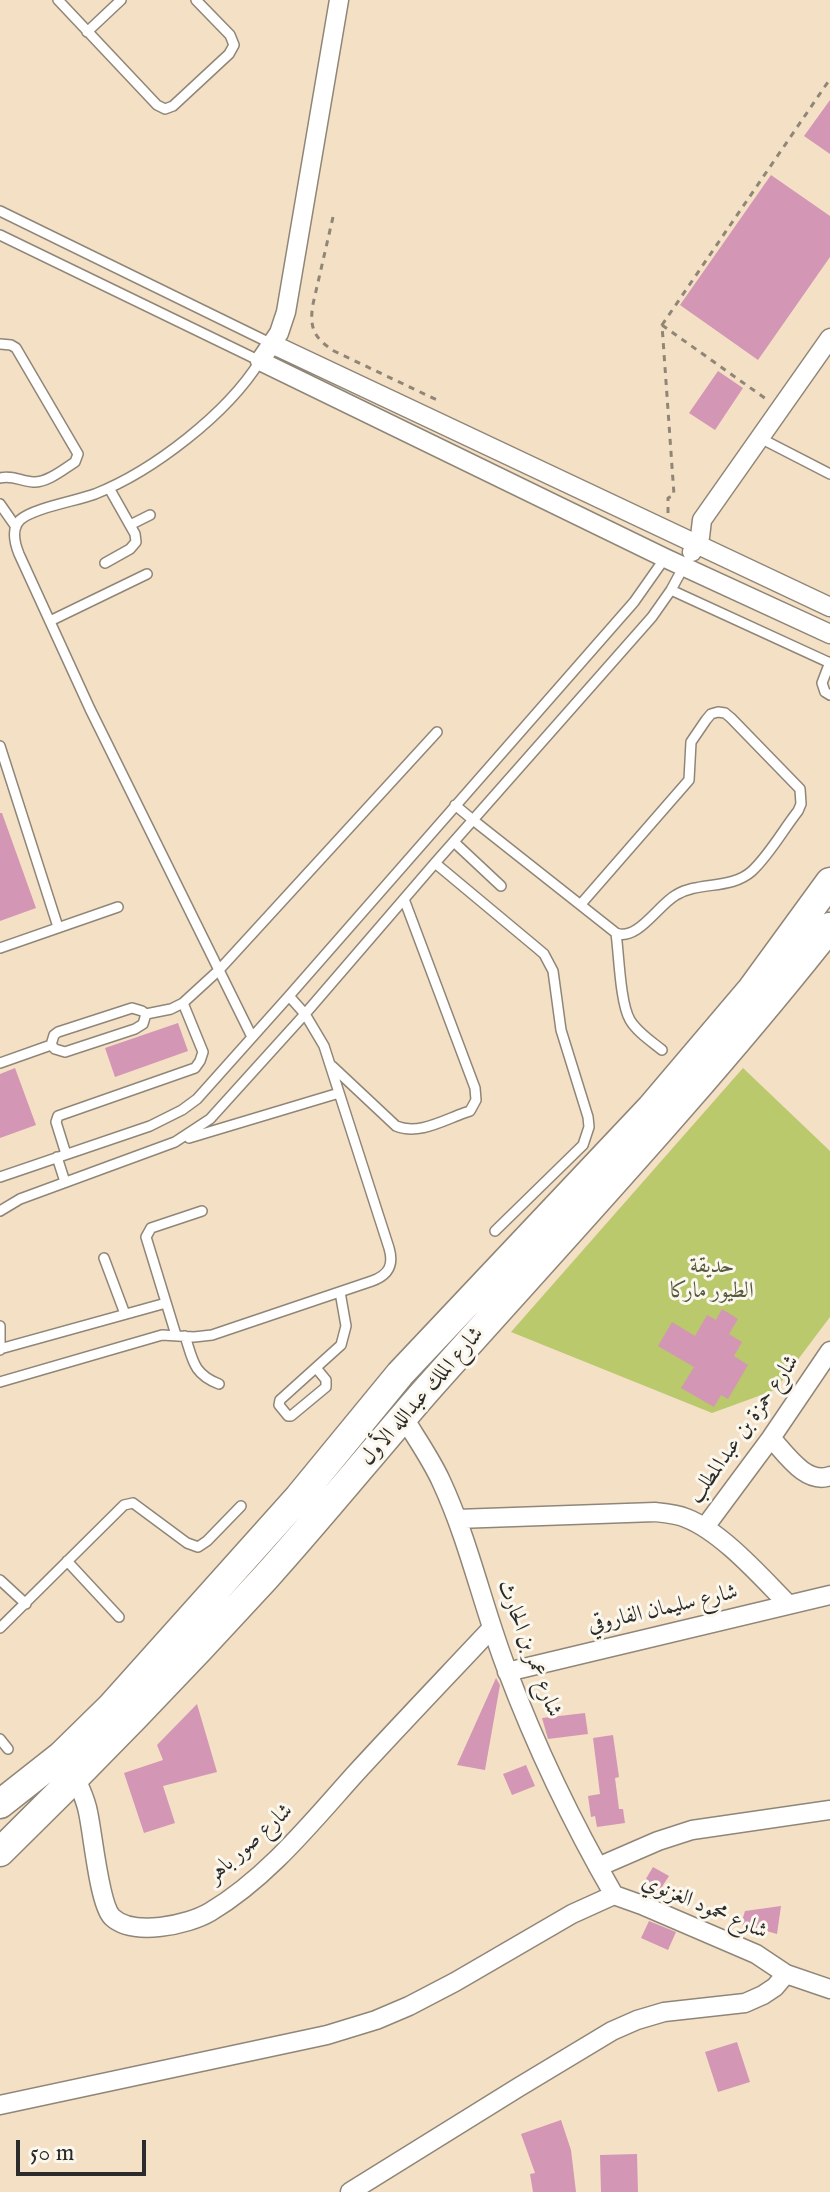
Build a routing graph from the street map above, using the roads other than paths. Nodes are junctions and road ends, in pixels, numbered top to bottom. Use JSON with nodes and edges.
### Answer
{"nodes":[{"id":1,"x":58,"y":0,"type":"edge"},
{"id":2,"x":121,"y":0,"type":"edge"},
{"id":3,"x":196,"y":0,"type":"edge"},
{"id":4,"x":339,"y":0,"type":"edge"},
{"id":5,"x":87,"y":32,"type":"junction"},
{"id":6,"x":0,"y":211,"type":"edge"},
{"id":7,"x":0,"y":235,"type":"edge"},
{"id":8,"x":0,"y":344,"type":"edge"},
{"id":9,"x":272,"y":344,"type":"junction"},
{"id":10,"x":828,"y":346,"type":"edge"},
{"id":11,"x":260,"y":361,"type":"junction"},
{"id":12,"x":760,"y":438,"type":"junction"},
{"id":13,"x":830,"y":474,"type":"edge"},
{"id":14,"x":0,"y":478,"type":"edge"},
{"id":15,"x":109,"y":488,"type":"junction"},
{"id":16,"x":0,"y":504,"type":"edge"},
{"id":17,"x":150,"y":515,"type":"dead end"},
{"id":18,"x":702,"y":520,"type":"junction"},
{"id":19,"x":130,"y":525,"type":"junction"},
{"id":20,"x":16,"y":527,"type":"junction"},
{"id":21,"x":674,"y":534,"type":"junction"},
{"id":22,"x":696,"y":545,"type":"junction"},
{"id":23,"x":665,"y":558,"type":"junction"},
{"id":24,"x":105,"y":563,"type":"dead end"},
{"id":25,"x":684,"y":566,"type":"junction"},
{"id":26,"x":147,"y":574,"type":"dead end"},
{"id":27,"x":671,"y":590,"type":"junction"},
{"id":28,"x":830,"y":607,"type":"edge"},
{"id":29,"x":50,"y":621,"type":"junction"},
{"id":30,"x":830,"y":634,"type":"edge"},
{"id":31,"x":830,"y":663,"type":"edge"},
{"id":32,"x":830,"y":695,"type":"edge"},
{"id":33,"x":437,"y":732,"type":"dead end"},
{"id":34,"x":0,"y":746,"type":"edge"},
{"id":35,"x":455,"y":805,"type":"junction"},
{"id":36,"x":473,"y":820,"type":"junction"},
{"id":37,"x":454,"y":842,"type":"junction"},
{"id":38,"x":435,"y":863,"type":"junction"},
{"id":39,"x":830,"y":882,"type":"edge"},
{"id":40,"x":501,"y":886,"type":"dead end"},
{"id":41,"x":404,"y":899,"type":"junction"},
{"id":42,"x":581,"y":904,"type":"junction"},
{"id":43,"x":118,"y":907,"type":"dead end"},
{"id":44,"x":58,"y":927,"type":"junction"},
{"id":45,"x":830,"y":927,"type":"edge"},
{"id":46,"x":616,"y":933,"type":"junction"},
{"id":47,"x":0,"y":948,"type":"edge"},
{"id":48,"x":219,"y":970,"type":"junction"},
{"id":49,"x":289,"y":996,"type":"junction"},
{"id":50,"x":183,"y":1003,"type":"junction"},
{"id":51,"x":146,"y":1014,"type":"junction"},
{"id":52,"x":305,"y":1014,"type":"junction"},
{"id":53,"x":252,"y":1037,"type":"junction"},
{"id":54,"x":51,"y":1045,"type":"junction"},
{"id":55,"x":662,"y":1050,"type":"dead end"},
{"id":56,"x":1,"y":1059,"type":"edge"},
{"id":57,"x":331,"y":1064,"type":"junction"},
{"id":58,"x":339,"y":1093,"type":"junction"},
{"id":59,"x":175,"y":1142,"type":"junction"},
{"id":60,"x":62,"y":1156,"type":"junction"},
{"id":61,"x":0,"y":1177,"type":"edge"},
{"id":62,"x":65,"y":1182,"type":"junction"},
{"id":63,"x":0,"y":1211,"type":"edge"},
{"id":64,"x":202,"y":1211,"type":"dead end"},
{"id":65,"x":495,"y":1231,"type":"dead end"},
{"id":66,"x":104,"y":1258,"type":"dead end"},
{"id":67,"x":340,"y":1292,"type":"junction"},
{"id":68,"x":166,"y":1303,"type":"junction"},
{"id":69,"x":125,"y":1314,"type":"junction"},
{"id":70,"x":0,"y":1326,"type":"edge"},
{"id":71,"x":180,"y":1336,"type":"junction"},
{"id":72,"x":0,"y":1349,"type":"edge"},
{"id":73,"x":830,"y":1351,"type":"edge"},
{"id":74,"x":317,"y":1369,"type":"junction"},
{"id":75,"x":0,"y":1382,"type":"edge"},
{"id":76,"x":219,"y":1384,"type":"dead end"},
{"id":77,"x":404,"y":1418,"type":"junction"},
{"id":78,"x":771,"y":1438,"type":"junction"},
{"id":79,"x":830,"y":1476,"type":"edge"},
{"id":80,"x":241,"y":1506,"type":"dead end"},
{"id":81,"x":457,"y":1519,"type":"junction"},
{"id":82,"x":705,"y":1527,"type":"junction"},
{"id":83,"x":67,"y":1561,"type":"junction"},
{"id":84,"x":0,"y":1580,"type":"edge"},
{"id":85,"x":830,"y":1595,"type":"edge"},
{"id":86,"x":26,"y":1604,"type":"junction"},
{"id":87,"x":788,"y":1604,"type":"junction"},
{"id":88,"x":119,"y":1617,"type":"dead end"},
{"id":89,"x":0,"y":1628,"type":"edge"},
{"id":90,"x":492,"y":1628,"type":"junction"},
{"id":91,"x":507,"y":1672,"type":"junction"},
{"id":92,"x":0,"y":1739,"type":"edge"},
{"id":93,"x":8,"y":1749,"type":"dead end"},
{"id":94,"x":76,"y":1778,"type":"junction"},
{"id":95,"x":5,"y":1794,"type":"edge"},
{"id":96,"x":830,"y":1810,"type":"edge"},
{"id":97,"x":0,"y":1852,"type":"edge"},
{"id":98,"x":598,"y":1867,"type":"junction"},
{"id":99,"x":614,"y":1895,"type":"junction"},
{"id":100,"x":786,"y":1974,"type":"junction"},
{"id":101,"x":830,"y":1989,"type":"edge"},
{"id":102,"x":0,"y":2105,"type":"edge"},
{"id":103,"x":350,"y":2192,"type":"edge"}],
"edges":[{"from":1,"to":5,"type":"lane"},
{"from":2,"to":5,"type":"lane"},
{"from":3,"to":5,"type":"lane"},
{"from":4,"to":9,"type":"street"},
{"from":6,"to":9,"type":"lane"},
{"from":7,"to":11,"type":"lane"},
{"from":8,"to":14,"type":"lane"},
{"from":9,"to":11,"type":"street"},
{"from":9,"to":21,"type":"street"},
{"from":10,"to":12,"type":"street"},
{"from":11,"to":15,"type":"lane"},
{"from":11,"to":23,"type":"street"},
{"from":12,"to":13,"type":"lane"},
{"from":12,"to":18,"type":"street"},
{"from":15,"to":19,"type":"lane"},
{"from":15,"to":20,"type":"lane"},
{"from":16,"to":20,"type":"lane"},
{"from":17,"to":19,"type":"lane"},
{"from":18,"to":21,"type":"street"},
{"from":18,"to":22,"type":"street"},
{"from":19,"to":24,"type":"lane"},
{"from":20,"to":29,"type":"lane"},
{"from":21,"to":22,"type":"street"},
{"from":21,"to":23,"type":"street"},
{"from":22,"to":25,"type":"street"},
{"from":22,"to":28,"type":"street"},
{"from":23,"to":25,"type":"street"},
{"from":23,"to":35,"type":"lane"},
{"from":25,"to":27,"type":"lane"},
{"from":25,"to":30,"type":"street"},
{"from":26,"to":29,"type":"lane"},
{"from":27,"to":31,"type":"lane"},
{"from":27,"to":36,"type":"lane"},
{"from":29,"to":48,"type":"lane"},
{"from":31,"to":32,"type":"lane"},
{"from":33,"to":48,"type":"lane"},
{"from":34,"to":44,"type":"lane"},
{"from":35,"to":36,"type":"lane"},
{"from":35,"to":49,"type":"lane"},
{"from":36,"to":37,"type":"lane"},
{"from":36,"to":42,"type":"lane"},
{"from":37,"to":38,"type":"lane"},
{"from":37,"to":40,"type":"lane"},
{"from":38,"to":41,"type":"lane"},
{"from":38,"to":65,"type":"lane"},
{"from":39,"to":95,"type":"main road","name":"شارع الملك عبدالله الأول"},
{"from":41,"to":52,"type":"lane"},
{"from":41,"to":57,"type":"lane"},
{"from":42,"to":46,"type":"lane"},
{"from":42,"to":46,"type":"lane"},
{"from":43,"to":44,"type":"lane"},
{"from":44,"to":47,"type":"lane"},
{"from":45,"to":77,"type":"main road","name":"شارع الملك عبدالله الأول"},
{"from":46,"to":55,"type":"lane"},
{"from":48,"to":50,"type":"lane"},
{"from":48,"to":53,"type":"lane"},
{"from":49,"to":52,"type":"lane"},
{"from":49,"to":53,"type":"lane"},
{"from":50,"to":51,"type":"lane"},
{"from":50,"to":60,"type":"lane"},
{"from":51,"to":54,"type":"lane"},
{"from":51,"to":54,"type":"lane"},
{"from":52,"to":57,"type":"lane"},
{"from":52,"to":59,"type":"lane"},
{"from":53,"to":60,"type":"lane"},
{"from":54,"to":56,"type":"lane"},
{"from":57,"to":58,"type":"lane"},
{"from":58,"to":59,"type":"lane"},
{"from":58,"to":67,"type":"lane"},
{"from":59,"to":62,"type":"lane"},
{"from":60,"to":61,"type":"lane"},
{"from":60,"to":62,"type":"lane"},
{"from":62,"to":63,"type":"lane"},
{"from":64,"to":68,"type":"lane"},
{"from":66,"to":69,"type":"lane"},
{"from":67,"to":71,"type":"lane"},
{"from":67,"to":74,"type":"lane"},
{"from":68,"to":69,"type":"lane"},
{"from":68,"to":71,"type":"lane"},
{"from":69,"to":72,"type":"lane"},
{"from":70,"to":72,"type":"lane"},
{"from":71,"to":75,"type":"lane"},
{"from":71,"to":76,"type":"lane"},
{"from":73,"to":78,"type":"street","name":"شارع حمزة بن عبدالمطلب"},
{"from":74,"to":74,"type":"lane"},
{"from":77,"to":81,"type":"street","name":"شارع عمر بن الحارث"},
{"from":77,"to":94,"type":"main road","name":"شارع الملك عبدالله الأول"},
{"from":78,"to":79,"type":"street"},
{"from":78,"to":82,"type":"street","name":"شارع حمزة بن عبدالمطلب"},
{"from":80,"to":83,"type":"lane"},
{"from":81,"to":82,"type":"street","name":"شارع حمزة بن عبدالمطلب"},
{"from":81,"to":90,"type":"street","name":"شارع عمر بن الحارث"},
{"from":82,"to":87,"type":"street"},
{"from":83,"to":86,"type":"lane"},
{"from":83,"to":88,"type":"lane"},
{"from":84,"to":86,"type":"lane"},
{"from":85,"to":87,"type":"street","name":"شارع سليمان الفاروقي"},
{"from":86,"to":89,"type":"lane"},
{"from":87,"to":91,"type":"street","name":"شارع سليمان الفاروقي"},
{"from":90,"to":91,"type":"street","name":"شارع عمر بن الحارث"},
{"from":90,"to":94,"type":"street","name":"شارع صور باهر"},
{"from":91,"to":98,"type":"street","name":"شارع عمر بن الحارث"},
{"from":92,"to":93,"type":"lane"},
{"from":94,"to":97,"type":"main road","name":"شارع الملك عبدالله الأول"},
{"from":96,"to":98,"type":"street"},
{"from":98,"to":99,"type":"street","name":"شارع عمر بن الحارث"},
{"from":99,"to":100,"type":"street","name":"شارع محمود الغزنوي"},
{"from":99,"to":102,"type":"street","name":"شارع محمود الغزنوي"},
{"from":100,"to":101,"type":"street","name":"شارع محمود الغزنوي"},
{"from":100,"to":103,"type":"street"}]}
